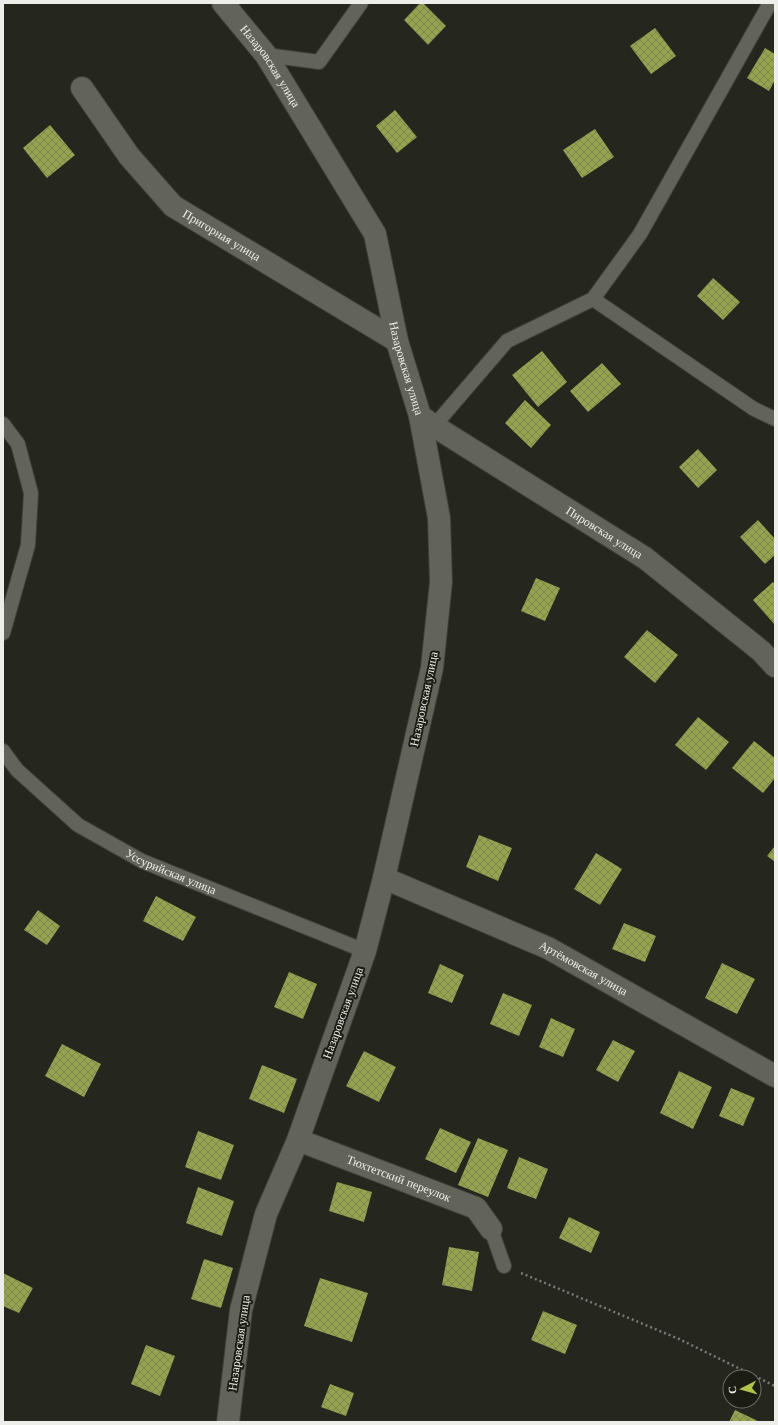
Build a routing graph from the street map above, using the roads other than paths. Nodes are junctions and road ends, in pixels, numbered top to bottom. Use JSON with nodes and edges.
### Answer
{"nodes":[{"id":1,"x":223,"y":3,"type":"edge"},
{"id":2,"x":361,"y":3,"type":"edge"},
{"id":3,"x":770,"y":3,"type":"edge"},
{"id":4,"x":266,"y":55,"type":"junction"},
{"id":5,"x":82,"y":88,"type":"dead end"},
{"id":6,"x":593,"y":299,"type":"junction"},
{"id":7,"x":397,"y":341,"type":"junction"},
{"id":8,"x":775,"y":419,"type":"edge"},
{"id":9,"x":427,"y":421,"type":"junction"},
{"id":10,"x":3,"y":424,"type":"edge"},
{"id":11,"x":3,"y":633,"type":"edge"},
{"id":12,"x":775,"y":666,"type":"edge"},
{"id":13,"x":3,"y":751,"type":"edge"},
{"id":14,"x":384,"y":878,"type":"junction"},
{"id":15,"x":365,"y":951,"type":"junction"},
{"id":16,"x":775,"y":1076,"type":"edge"},
{"id":17,"x":298,"y":1140,"type":"junction"},
{"id":18,"x":491,"y":1229,"type":"joint"},
{"id":19,"x":504,"y":1266,"type":"road end"},
{"id":20,"x":228,"y":1422,"type":"edge"}],
"edges":[{"from":1,"to":4,"type":"street","name":"Назаровская улица"},
{"from":2,"to":4,"type":"lane"},
{"from":3,"to":6,"type":"lane"},
{"from":4,"to":7,"type":"street","name":"Назаровская улица"},
{"from":5,"to":7,"type":"street","name":"Пригорная улица"},
{"from":6,"to":8,"type":"lane"},
{"from":6,"to":9,"type":"lane"},
{"from":7,"to":9,"type":"street","name":"Назаровская улица"},
{"from":9,"to":12,"type":"street","name":"Пировская улица"},
{"from":9,"to":14,"type":"street","name":"Назаровская улица"},
{"from":10,"to":11,"type":"lane"},
{"from":13,"to":15,"type":"lane","name":"Уссурийская улица"},
{"from":14,"to":15,"type":"street","name":"Назаровская улица"},
{"from":14,"to":16,"type":"street","name":"Артёмовская улица"},
{"from":15,"to":17,"type":"street","name":"Назаровская улица"},
{"from":17,"to":18,"type":"street","name":"Тюхтетский переулок"},
{"from":17,"to":20,"type":"street","name":"Назаровская улица"},
{"from":18,"to":19,"type":"lane"}]}
